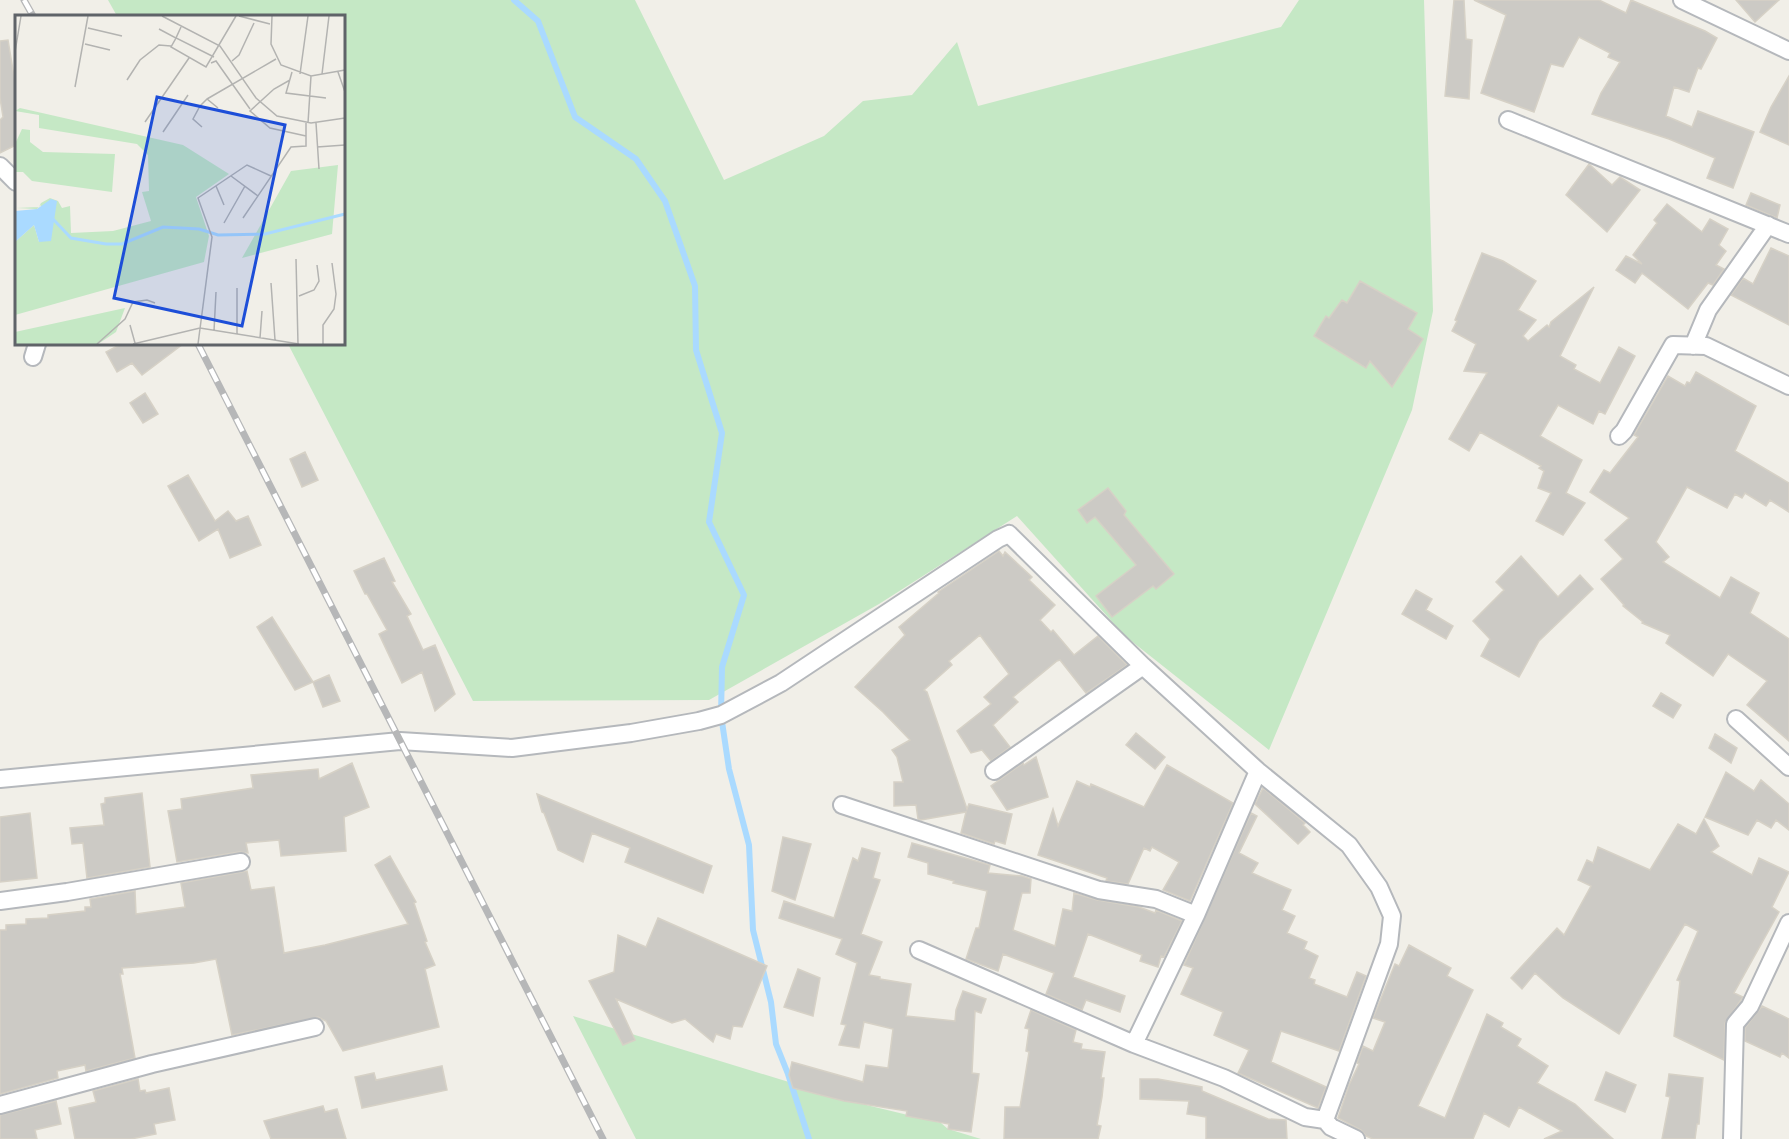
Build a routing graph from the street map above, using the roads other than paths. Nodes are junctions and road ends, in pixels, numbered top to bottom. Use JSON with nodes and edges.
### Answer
{"nodes":[{"id":1,"x":1682,"y":0,"type":"edge"},
{"id":2,"x":1789,"y":51,"type":"edge"},
{"id":3,"x":1508,"y":120,"type":"dead end"},
{"id":4,"x":0,"y":166,"type":"edge"},
{"id":5,"x":15,"y":181,"type":"edge"},
{"id":6,"x":1768,"y":225,"type":"junction"},
{"id":7,"x":1789,"y":234,"type":"edge"},
{"id":8,"x":1694,"y":346,"type":"junction"},
{"id":9,"x":1789,"y":386,"type":"edge"},
{"id":10,"x":1619,"y":436,"type":"dead end"},
{"id":11,"x":1143,"y":666,"type":"junction"},
{"id":12,"x":1736,"y":719,"type":"dead end"},
{"id":13,"x":1789,"y":767,"type":"edge"},
{"id":14,"x":994,"y":771,"type":"dead end"},
{"id":15,"x":1258,"y":771,"type":"junction"},
{"id":16,"x":0,"y":779,"type":"edge"},
{"id":17,"x":842,"y":805,"type":"dead end"},
{"id":18,"x":240,"y":862,"type":"dead end"},
{"id":19,"x":0,"y":901,"type":"edge"},
{"id":20,"x":1196,"y":915,"type":"junction"},
{"id":21,"x":1789,"y":923,"type":"edge"},
{"id":22,"x":919,"y":950,"type":"dead end"},
{"id":23,"x":315,"y":1027,"type":"dead end"},
{"id":24,"x":1134,"y":1044,"type":"junction"},
{"id":25,"x":0,"y":1105,"type":"edge"},
{"id":26,"x":1325,"y":1120,"type":"junction"},
{"id":27,"x":1356,"y":1139,"type":"edge"},
{"id":28,"x":1732,"y":1139,"type":"edge"}],
"edges":[{"from":1,"to":2,"type":"street"},
{"from":3,"to":6,"type":"street"},
{"from":4,"to":5,"type":"street"},
{"from":6,"to":7,"type":"street"},
{"from":6,"to":8,"type":"street"},
{"from":8,"to":9,"type":"street"},
{"from":8,"to":10,"type":"street"},
{"from":11,"to":14,"type":"street"},
{"from":11,"to":15,"type":"street"},
{"from":11,"to":16,"type":"street"},
{"from":12,"to":13,"type":"street"},
{"from":15,"to":20,"type":"street"},
{"from":15,"to":26,"type":"street"},
{"from":17,"to":20,"type":"street"},
{"from":18,"to":19,"type":"street"},
{"from":20,"to":24,"type":"street"},
{"from":21,"to":28,"type":"street"},
{"from":22,"to":24,"type":"street"},
{"from":23,"to":25,"type":"street"},
{"from":24,"to":26,"type":"street"},
{"from":26,"to":27,"type":"street"}]}
